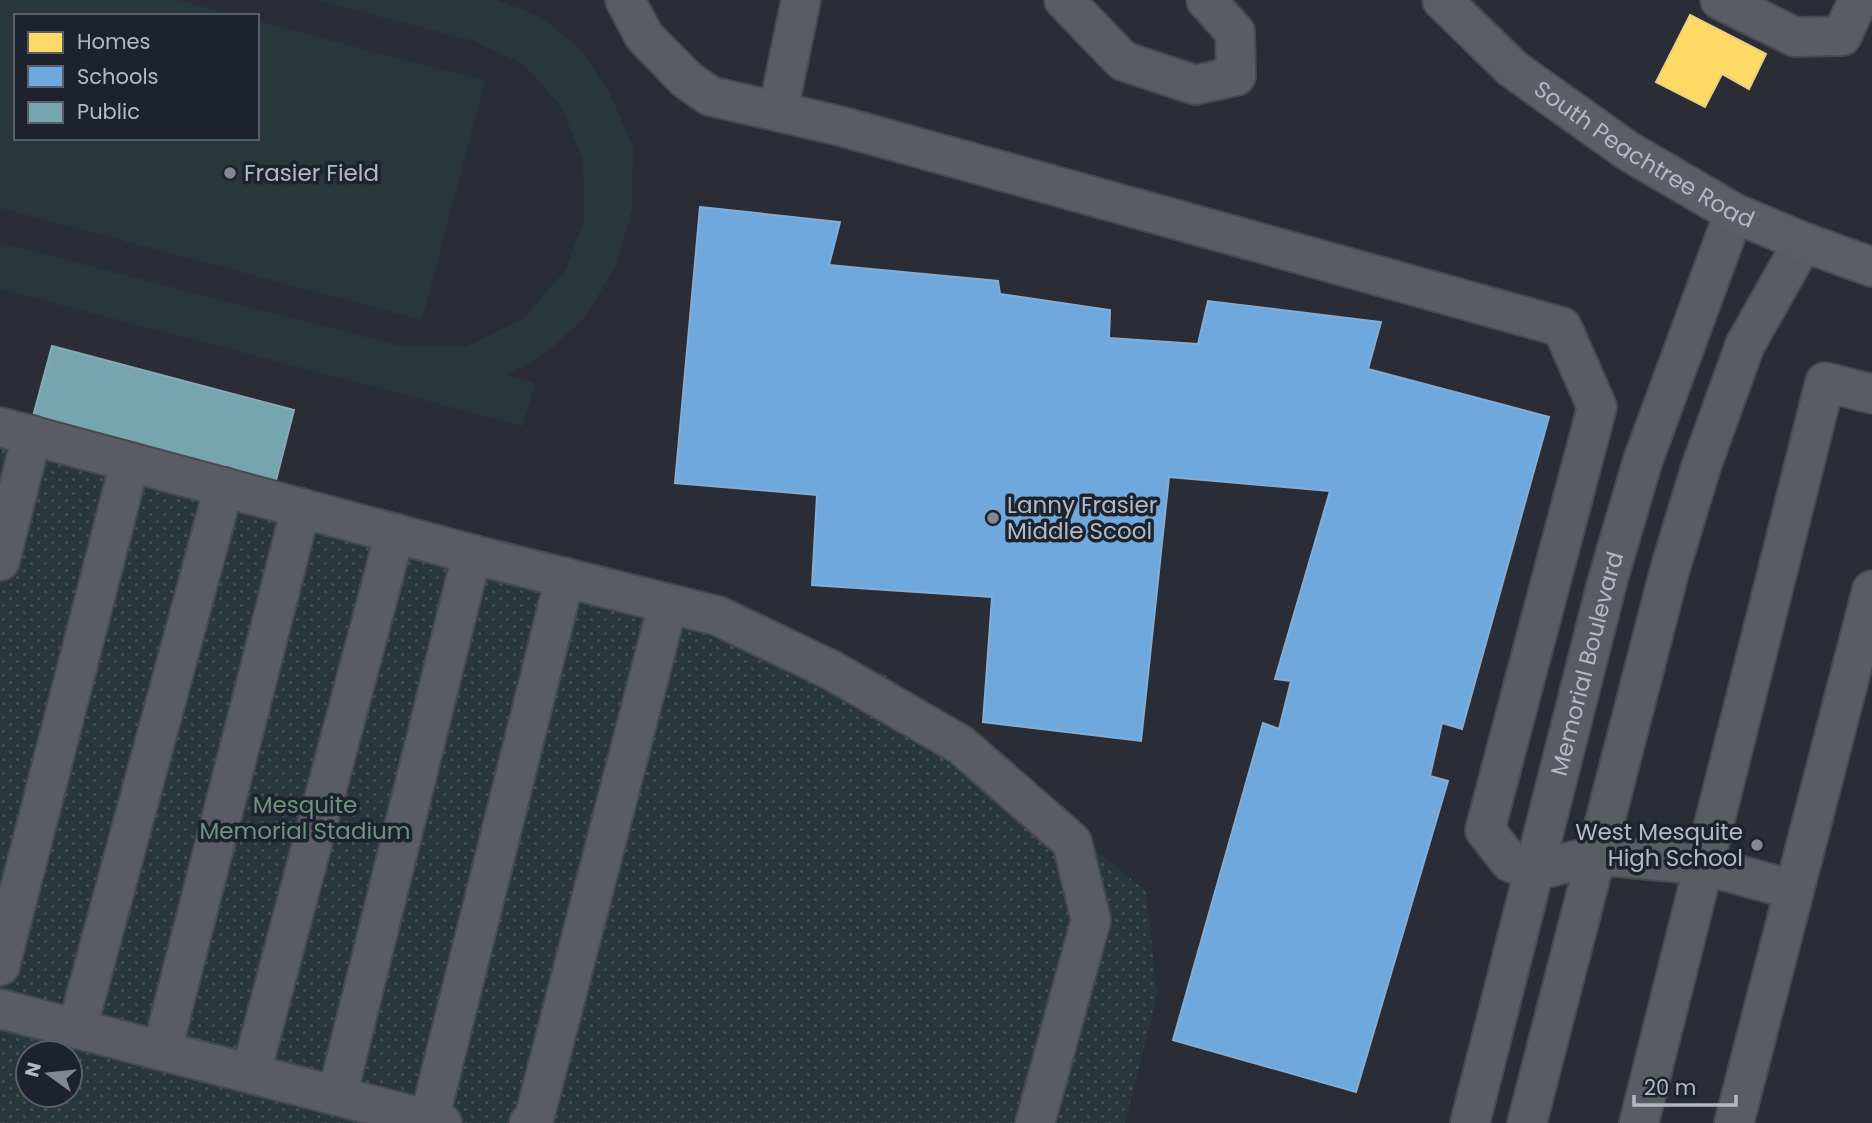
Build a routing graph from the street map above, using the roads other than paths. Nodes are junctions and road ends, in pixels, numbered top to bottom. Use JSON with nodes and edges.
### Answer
{"nodes":[{"id":1,"x":625,"y":0,"type":"edge"},
{"id":2,"x":801,"y":0,"type":"edge"},
{"id":3,"x":1063,"y":0,"type":"edge"},
{"id":4,"x":1206,"y":0,"type":"edge"},
{"id":5,"x":1442,"y":0,"type":"edge"},
{"id":6,"x":1720,"y":0,"type":"edge"},
{"id":7,"x":1858,"y":0,"type":"edge"},
{"id":8,"x":778,"y":111,"type":"junction"},
{"id":9,"x":1734,"y":213,"type":"junction"},
{"id":10,"x":1803,"y":242,"type":"junction"},
{"id":11,"x":1872,"y":267,"type":"edge"},
{"id":12,"x":1872,"y":394,"type":"edge"},
{"id":13,"x":16,"y":431,"type":"edge"},
{"id":14,"x":130,"y":462,"type":"junction"},
{"id":15,"x":224,"y":487,"type":"junction"},
{"id":16,"x":301,"y":508,"type":"junction"},
{"id":17,"x":395,"y":533,"type":"junction"},
{"id":18,"x":472,"y":554,"type":"junction"},
{"id":19,"x":0,"y":561,"type":"edge"},
{"id":20,"x":565,"y":577,"type":"junction"},
{"id":21,"x":1872,"y":590,"type":"edge"},
{"id":22,"x":668,"y":604,"type":"junction"},
{"id":23,"x":1596,"y":855,"type":"junction"},
{"id":24,"x":1703,"y":866,"type":"junction"},
{"id":25,"x":1535,"y":871,"type":"junction"},
{"id":26,"x":1794,"y":891,"type":"junction"},
{"id":27,"x":0,"y":966,"type":"edge"},
{"id":28,"x":0,"y":1009,"type":"edge"},
{"id":29,"x":77,"y":1029,"type":"junction"},
{"id":30,"x":162,"y":1050,"type":"junction"},
{"id":31,"x":251,"y":1073,"type":"junction"},
{"id":32,"x":337,"y":1096,"type":"junction"},
{"id":33,"x":436,"y":1121,"type":"edge"},
{"id":34,"x":529,"y":1123,"type":"edge"},
{"id":35,"x":1035,"y":1123,"type":"edge"},
{"id":36,"x":1470,"y":1123,"type":"edge"},
{"id":37,"x":1527,"y":1123,"type":"edge"},
{"id":38,"x":1639,"y":1123,"type":"edge"},
{"id":39,"x":1734,"y":1123,"type":"edge"}],
"edges":[{"from":1,"to":8,"type":"street"},
{"from":2,"to":8,"type":"street"},
{"from":3,"to":4,"type":"street"},
{"from":5,"to":9,"type":"main road","name":"South Peachtree Road"},
{"from":6,"to":7,"type":"street"},
{"from":8,"to":25,"type":"street"},
{"from":9,"to":10,"type":"main road","name":"South Peachtree Road"},
{"from":9,"to":25,"type":"street","name":"Memorial Boulevard"},
{"from":10,"to":11,"type":"main road","name":"South Peachtree Road"},
{"from":10,"to":23,"type":"street"},
{"from":12,"to":24,"type":"street"},
{"from":13,"to":14,"type":"street"},
{"from":13,"to":19,"type":"street"},
{"from":14,"to":15,"type":"street"},
{"from":14,"to":27,"type":"street"},
{"from":15,"to":16,"type":"street"},
{"from":15,"to":29,"type":"street"},
{"from":16,"to":17,"type":"street"},
{"from":16,"to":30,"type":"street"},
{"from":17,"to":18,"type":"street"},
{"from":17,"to":31,"type":"street"},
{"from":18,"to":20,"type":"street"},
{"from":18,"to":32,"type":"street"},
{"from":20,"to":22,"type":"street"},
{"from":20,"to":33,"type":"street"},
{"from":21,"to":26,"type":"street"},
{"from":22,"to":34,"type":"street"},
{"from":22,"to":35,"type":"street"},
{"from":23,"to":24,"type":"street"},
{"from":23,"to":25,"type":"street"},
{"from":23,"to":37,"type":"street"},
{"from":24,"to":26,"type":"street"},
{"from":24,"to":38,"type":"street"},
{"from":25,"to":36,"type":"street","name":"Memorial Boulevard"},
{"from":26,"to":39,"type":"street"},
{"from":28,"to":29,"type":"street"},
{"from":29,"to":30,"type":"street"},
{"from":30,"to":31,"type":"street"},
{"from":31,"to":32,"type":"street"},
{"from":32,"to":33,"type":"street"}]}
